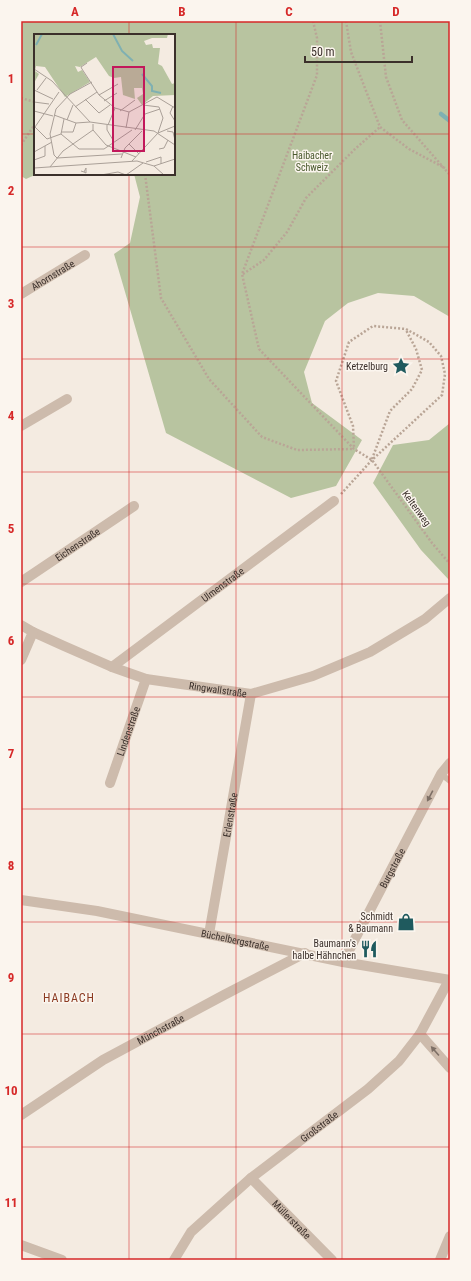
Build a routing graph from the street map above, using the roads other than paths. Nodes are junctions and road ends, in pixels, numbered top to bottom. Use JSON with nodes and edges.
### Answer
{"nodes":[{"id":1,"x":85,"y":255,"type":"dead end"},
{"id":2,"x":21,"y":294,"type":"edge"},
{"id":3,"x":67,"y":399,"type":"dead end"},
{"id":4,"x":21,"y":426,"type":"edge"},
{"id":5,"x":334,"y":501,"type":"road end"},
{"id":6,"x":134,"y":506,"type":"dead end"},
{"id":7,"x":21,"y":582,"type":"edge"},
{"id":8,"x":450,"y":598,"type":"edge"},
{"id":9,"x":21,"y":625,"type":"edge"},
{"id":10,"x":33,"y":632,"type":"junction"},
{"id":11,"x":21,"y":660,"type":"edge"},
{"id":12,"x":112,"y":667,"type":"junction"},
{"id":13,"x":146,"y":679,"type":"junction"},
{"id":14,"x":251,"y":694,"type":"junction"},
{"id":15,"x":450,"y":763,"type":"edge"},
{"id":16,"x":441,"y":774,"type":"junction"},
{"id":17,"x":450,"y":781,"type":"edge"},
{"id":18,"x":110,"y":783,"type":"dead end"},
{"id":19,"x":21,"y":900,"type":"edge"},
{"id":20,"x":209,"y":934,"type":"junction"},
{"id":21,"x":305,"y":953,"type":"junction"},
{"id":22,"x":343,"y":962,"type":"junction"},
{"id":23,"x":449,"y":980,"type":"edge"},
{"id":24,"x":420,"y":1034,"type":"junction"},
{"id":25,"x":450,"y":1068,"type":"edge"},
{"id":26,"x":21,"y":1115,"type":"edge"},
{"id":27,"x":251,"y":1178,"type":"junction"},
{"id":28,"x":450,"y":1236,"type":"edge"},
{"id":29,"x":21,"y":1246,"type":"edge"},
{"id":30,"x":62,"y":1260,"type":"edge"},
{"id":31,"x":174,"y":1260,"type":"edge"},
{"id":32,"x":332,"y":1260,"type":"edge"},
{"id":33,"x":440,"y":1260,"type":"edge"}],
"edges":[{"from":1,"to":2,"type":"street","name":"Ahornstraße"},
{"from":3,"to":4,"type":"street"},
{"from":5,"to":12,"type":"street","name":"Ulmenstraße"},
{"from":6,"to":7,"type":"street","name":"Eichenstraße"},
{"from":8,"to":14,"type":"street","name":"Ringwallstraße"},
{"from":9,"to":10,"type":"street","name":"Ringwallstraße"},
{"from":10,"to":11,"type":"street"},
{"from":10,"to":12,"type":"street","name":"Ringwallstraße"},
{"from":12,"to":13,"type":"street","name":"Ringwallstraße"},
{"from":13,"to":14,"type":"street","name":"Ringwallstraße"},
{"from":13,"to":18,"type":"street","name":"Lindenstraße"},
{"from":14,"to":20,"type":"street","name":"Erlenstraße"},
{"from":15,"to":16,"type":"street","name":"Burgstraße"},
{"from":16,"to":17,"type":"lane"},
{"from":16,"to":22,"type":"street","name":"Burgstraße","one_way":true},
{"from":19,"to":20,"type":"street","name":"Büchelbergstraße"},
{"from":20,"to":21,"type":"street","name":"Büchelbergstraße"},
{"from":21,"to":22,"type":"street","name":"Büchelbergstraße"},
{"from":21,"to":26,"type":"street","name":"Münchstraße"},
{"from":22,"to":23,"type":"street","name":"Büchelbergstraße"},
{"from":23,"to":24,"type":"street","name":"Großstraße"},
{"from":25,"to":24,"type":"street","one_way":true},
{"from":24,"to":27,"type":"street","name":"Großstraße"},
{"from":27,"to":31,"type":"street","name":"Großstraße"},
{"from":27,"to":32,"type":"street","name":"Müllerstraße"},
{"from":28,"to":33,"type":"street"},
{"from":29,"to":30,"type":"street"}]}
